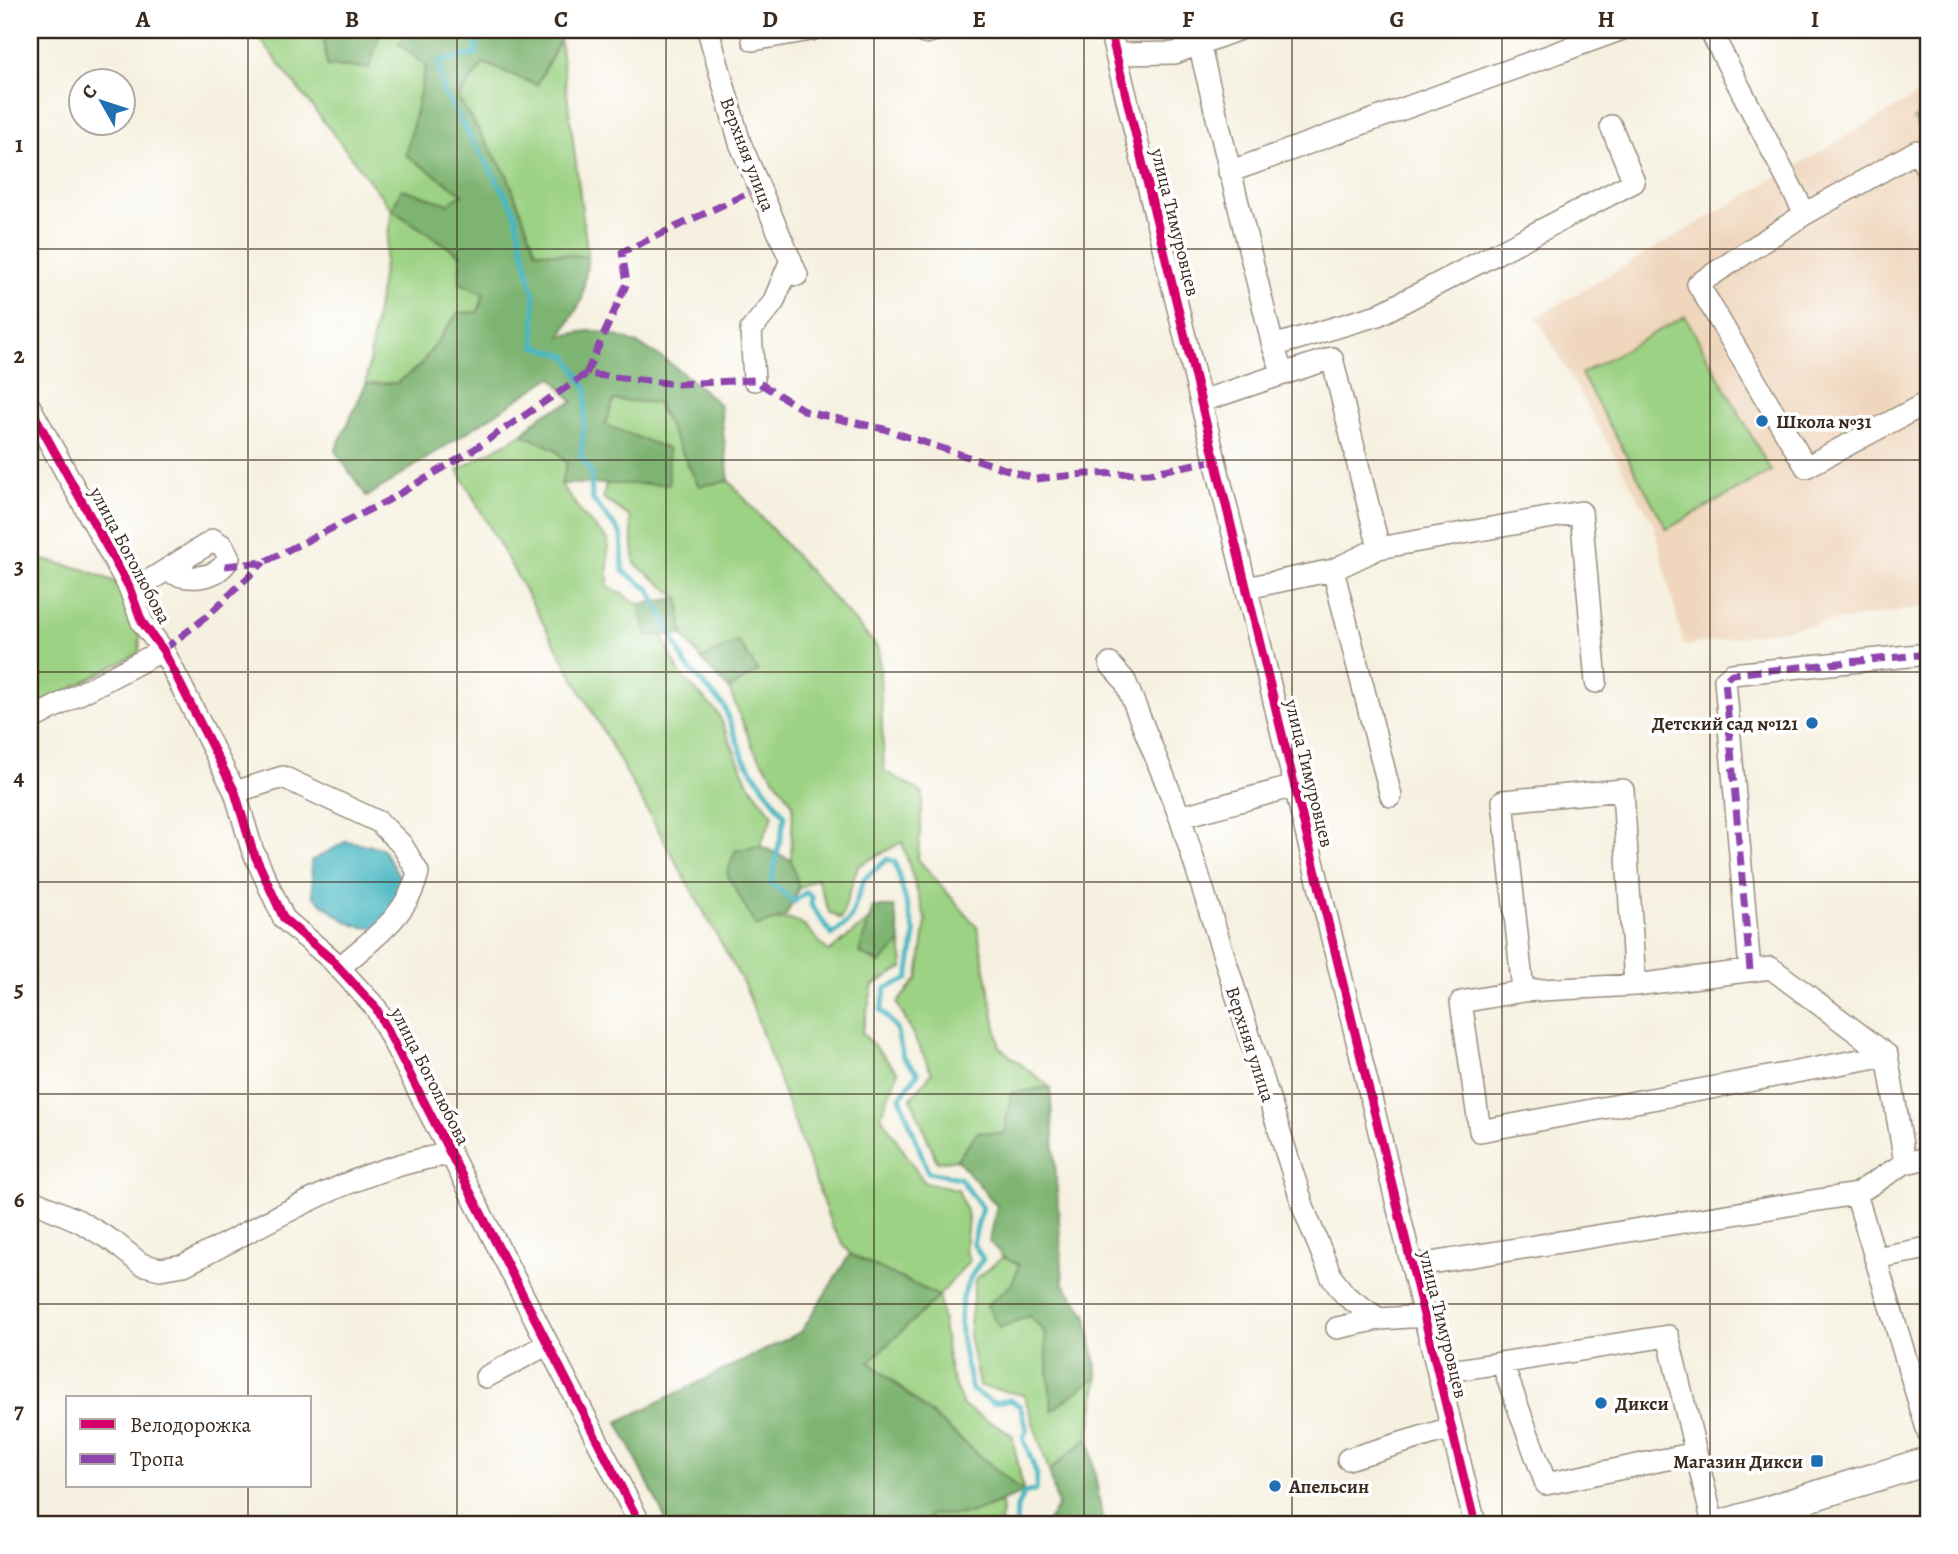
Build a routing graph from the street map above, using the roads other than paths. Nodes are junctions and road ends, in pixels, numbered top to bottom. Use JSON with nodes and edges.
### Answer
{"nodes":[{"id":1,"x":708,"y":30,"type":"edge"},
{"id":2,"x":751,"y":30,"type":"edge"},
{"id":3,"x":811,"y":30,"type":"edge"},
{"id":4,"x":1110,"y":30,"type":"edge"},
{"id":5,"x":1237,"y":30,"type":"edge"},
{"id":6,"x":1620,"y":30,"type":"edge"},
{"id":7,"x":1710,"y":30,"type":"edge"},
{"id":8,"x":1199,"y":44,"type":"junction"},
{"id":9,"x":1118,"y":54,"type":"junction"},
{"id":10,"x":1611,"y":126,"type":"dead end"},
{"id":11,"x":1928,"y":170,"type":"edge"},
{"id":12,"x":1229,"y":172,"type":"junction"},
{"id":13,"x":1805,"y":214,"type":"junction"},
{"id":14,"x":1273,"y":346,"type":"junction"},
{"id":15,"x":1283,"y":374,"type":"junction"},
{"id":16,"x":754,"y":380,"type":"dead end"},
{"id":17,"x":1202,"y":401,"type":"junction"},
{"id":18,"x":1928,"y":402,"type":"edge"},
{"id":19,"x":30,"y":407,"type":"edge"},
{"id":20,"x":1379,"y":548,"type":"junction"},
{"id":21,"x":1333,"y":569,"type":"junction"},
{"id":22,"x":166,"y":570,"type":"dead end"},
{"id":23,"x":1247,"y":588,"type":"junction"},
{"id":24,"x":131,"y":592,"type":"junction"},
{"id":25,"x":163,"y":650,"type":"junction"},
{"id":26,"x":1928,"y":654,"type":"edge"},
{"id":27,"x":1110,"y":664,"type":"dead end"},
{"id":28,"x":1596,"y":682,"type":"dead end"},
{"id":29,"x":30,"y":720,"type":"edge"},
{"id":30,"x":1296,"y":786,"type":"junction"},
{"id":31,"x":235,"y":792,"type":"junction"},
{"id":32,"x":1391,"y":796,"type":"dead end"},
{"id":33,"x":1180,"y":817,"type":"junction"},
{"id":34,"x":339,"y":968,"type":"junction"},
{"id":35,"x":1749,"y":970,"type":"junction"},
{"id":36,"x":1635,"y":985,"type":"junction"},
{"id":37,"x":1523,"y":991,"type":"junction"},
{"id":38,"x":1887,"y":1055,"type":"junction"},
{"id":39,"x":451,"y":1154,"type":"junction"},
{"id":40,"x":1928,"y":1158,"type":"edge"},
{"id":41,"x":1905,"y":1163,"type":"junction"},
{"id":42,"x":1856,"y":1194,"type":"junction"},
{"id":43,"x":33,"y":1201,"type":"dead end"},
{"id":44,"x":1928,"y":1248,"type":"edge"},
{"id":45,"x":1875,"y":1258,"type":"junction"},
{"id":46,"x":1412,"y":1266,"type":"junction"},
{"id":47,"x":1424,"y":1316,"type":"junction"},
{"id":48,"x":1379,"y":1319,"type":"junction"},
{"id":49,"x":1337,"y":1328,"type":"dead end"},
{"id":50,"x":548,"y":1344,"type":"junction"},
{"id":51,"x":1502,"y":1363,"type":"junction"},
{"id":52,"x":1438,"y":1373,"type":"junction"},
{"id":53,"x":486,"y":1377,"type":"dead end"},
{"id":54,"x":1451,"y":1428,"type":"junction"},
{"id":55,"x":1928,"y":1432,"type":"edge"},
{"id":56,"x":1696,"y":1453,"type":"junction"},
{"id":57,"x":1348,"y":1460,"type":"dead end"},
{"id":58,"x":1928,"y":1461,"type":"edge"},
{"id":59,"x":640,"y":1524,"type":"edge"},
{"id":60,"x":1475,"y":1524,"type":"edge"},
{"id":61,"x":1713,"y":1524,"type":"edge"},
{"id":62,"x":1723,"y":1524,"type":"edge"}],
"edges":[{"from":1,"to":16,"type":"street","name":"Верхняя улица"},
{"from":2,"to":3,"type":"street"},
{"from":4,"to":9,"type":"street","name":"улица Тимуровцев"},
{"from":5,"to":8,"type":"street"},
{"from":6,"to":12,"type":"street"},
{"from":7,"to":13,"type":"street"},
{"from":8,"to":9,"type":"street"},
{"from":8,"to":12,"type":"street"},
{"from":9,"to":17,"type":"street","name":"улица Тимуровцев"},
{"from":10,"to":14,"type":"street"},
{"from":11,"to":13,"type":"street"},
{"from":12,"to":14,"type":"street"},
{"from":13,"to":18,"type":"street"},
{"from":14,"to":15,"type":"street"},
{"from":15,"to":17,"type":"street"},
{"from":15,"to":20,"type":"street"},
{"from":17,"to":23,"type":"street","name":"улица Тимуровцев"},
{"from":19,"to":24,"type":"street","name":"улица Боголюбова"},
{"from":20,"to":21,"type":"street"},
{"from":20,"to":28,"type":"street"},
{"from":21,"to":23,"type":"street"},
{"from":21,"to":32,"type":"street"},
{"from":22,"to":24,"type":"street"},
{"from":23,"to":30,"type":"street","name":"улица Тимуровцев"},
{"from":24,"to":25,"type":"street","name":"улица Боголюбова"},
{"from":25,"to":29,"type":"street"},
{"from":25,"to":31,"type":"street","name":"улица Боголюбова"},
{"from":26,"to":35,"type":"street"},
{"from":27,"to":33,"type":"street","name":"Верхняя улица"},
{"from":30,"to":33,"type":"street"},
{"from":30,"to":46,"type":"street","name":"улица Тимуровцев"},
{"from":31,"to":34,"type":"street","name":"улица Боголюбова"},
{"from":31,"to":34,"type":"street"},
{"from":33,"to":48,"type":"street","name":"Верхняя улица"},
{"from":34,"to":39,"type":"street","name":"улица Боголюбова"},
{"from":35,"to":36,"type":"street"},
{"from":35,"to":38,"type":"street"},
{"from":36,"to":37,"type":"street"},
{"from":36,"to":37,"type":"street"},
{"from":37,"to":38,"type":"street"},
{"from":38,"to":41,"type":"street"},
{"from":39,"to":43,"type":"street"},
{"from":39,"to":50,"type":"street","name":"улица Боголюбова"},
{"from":40,"to":41,"type":"street"},
{"from":41,"to":42,"type":"street"},
{"from":42,"to":45,"type":"street"},
{"from":42,"to":46,"type":"street"},
{"from":44,"to":45,"type":"street"},
{"from":45,"to":55,"type":"street"},
{"from":46,"to":47,"type":"street","name":"улица Тимуровцев"},
{"from":47,"to":48,"type":"street"},
{"from":47,"to":52,"type":"street","name":"улица Тимуровцев"},
{"from":48,"to":49,"type":"street"},
{"from":50,"to":53,"type":"street"},
{"from":50,"to":59,"type":"street","name":"улица Боголюбова"},
{"from":51,"to":52,"type":"street"},
{"from":51,"to":56,"type":"street"},
{"from":51,"to":56,"type":"street"},
{"from":52,"to":54,"type":"street","name":"улица Тимуровцев"},
{"from":54,"to":57,"type":"street"},
{"from":54,"to":60,"type":"street","name":"улица Тимуровцев"},
{"from":56,"to":61,"type":"street"},
{"from":58,"to":62,"type":"main road"}]}
